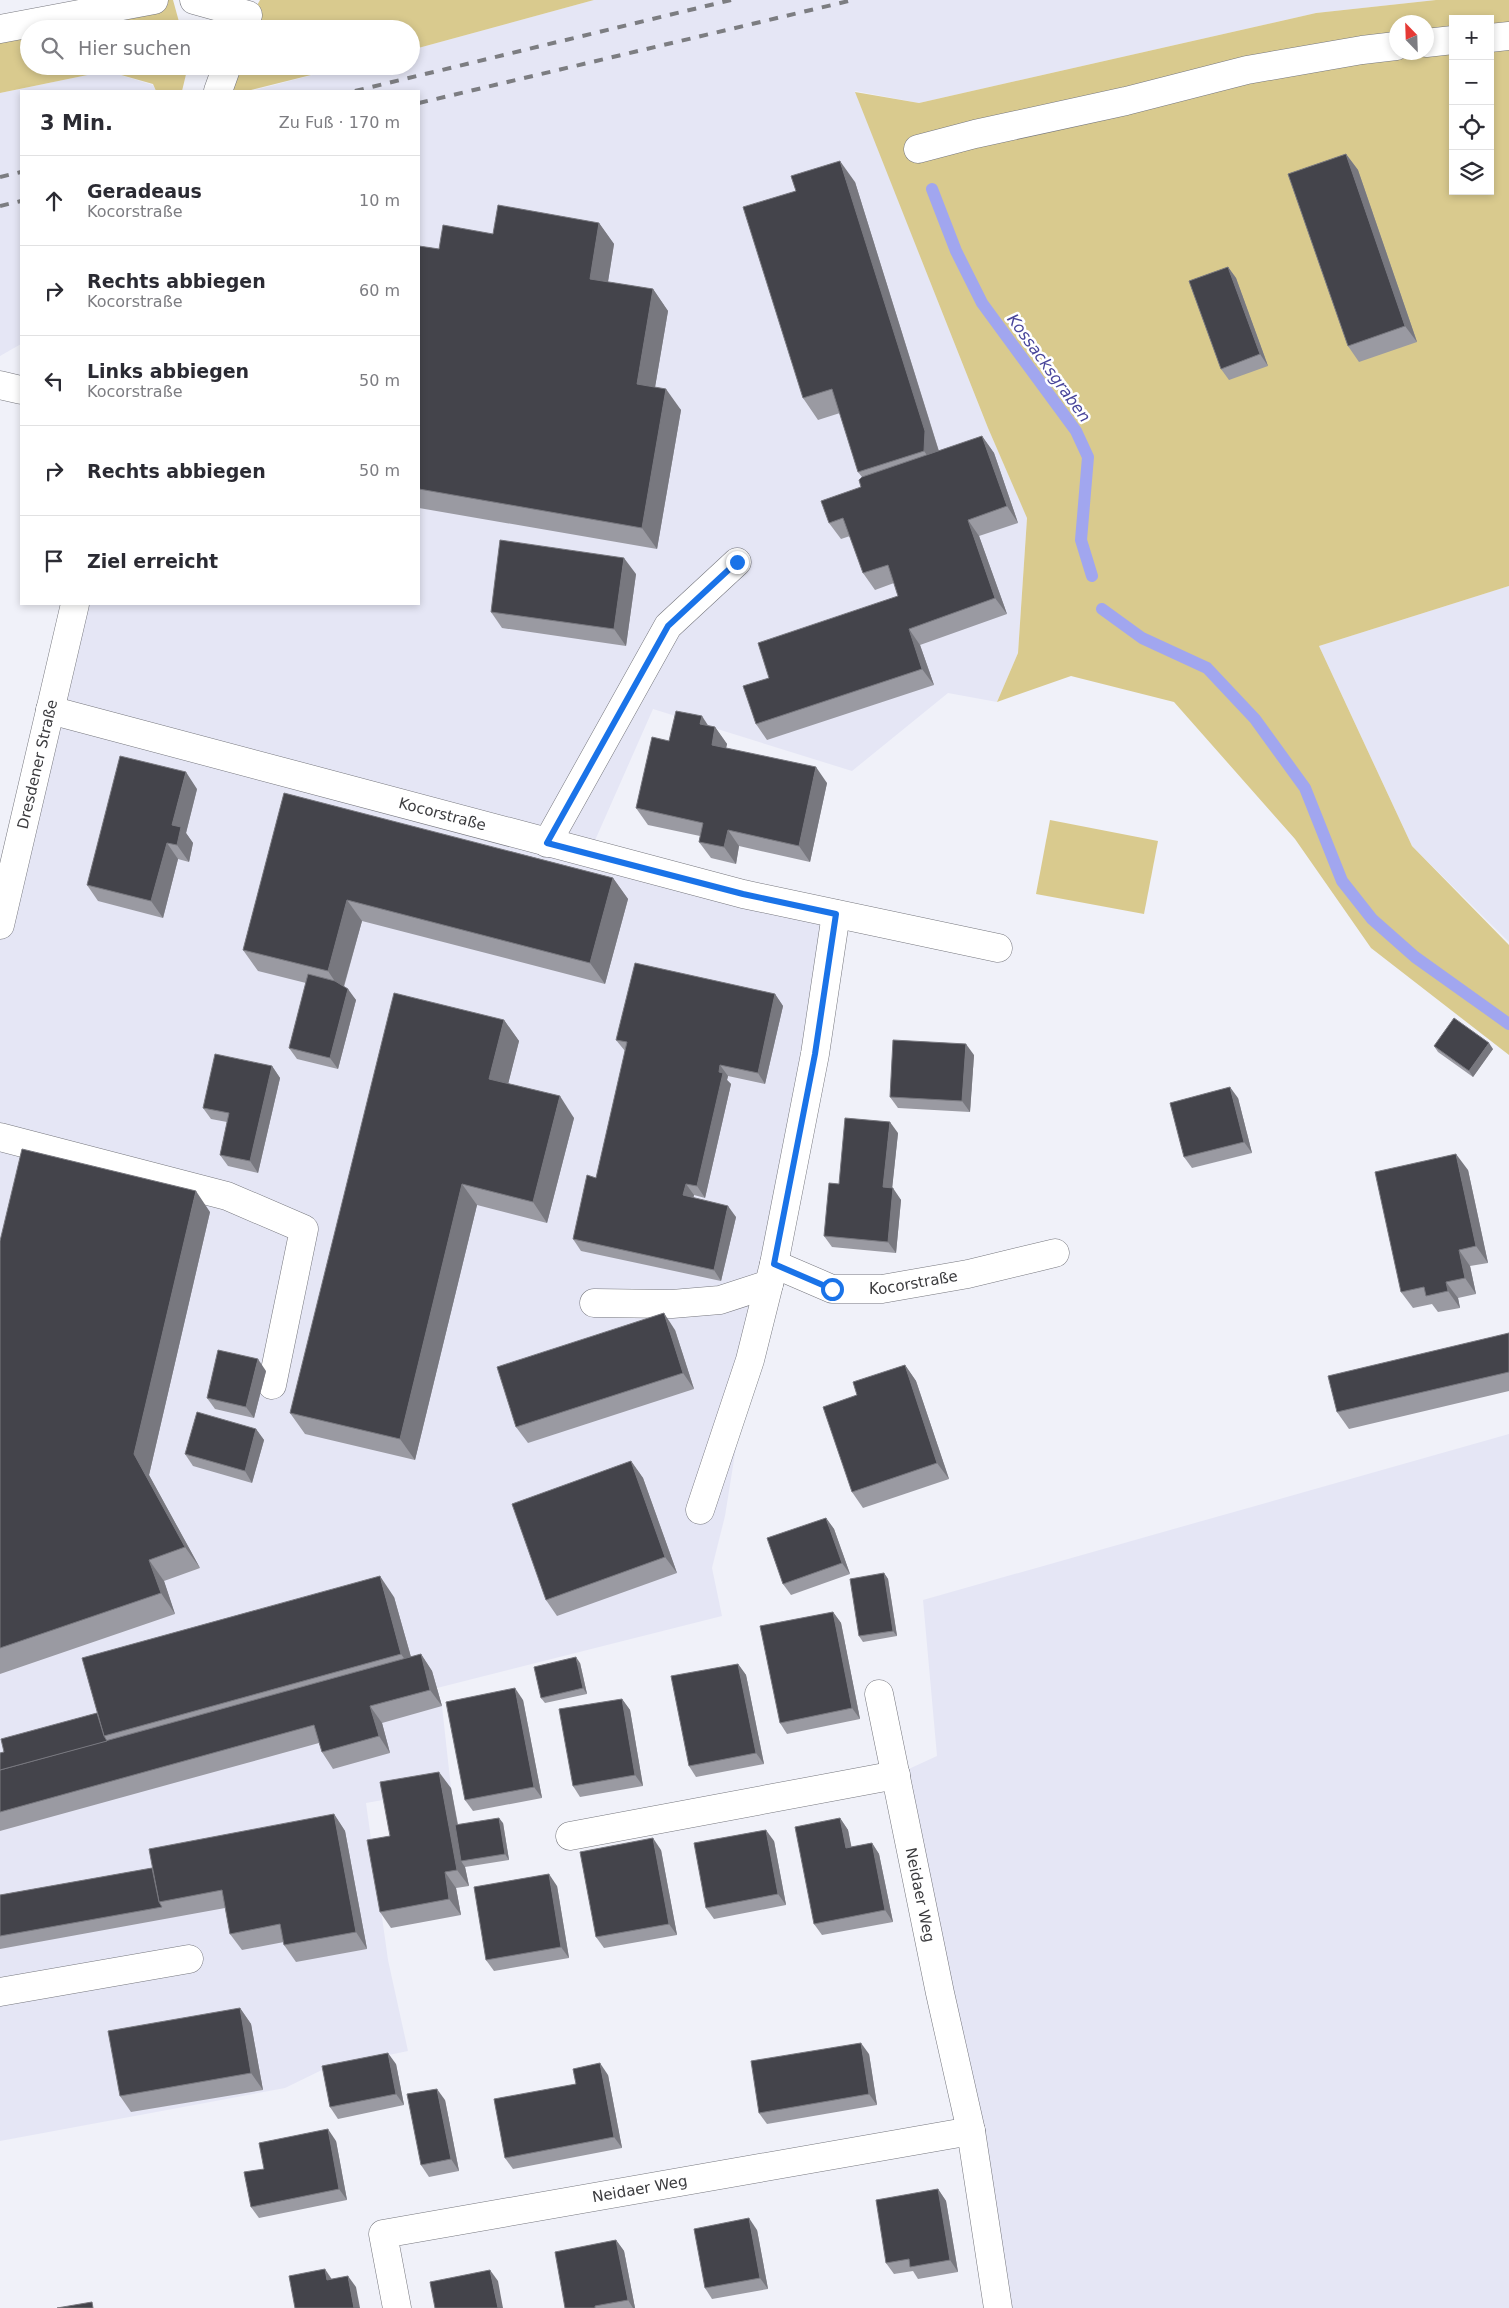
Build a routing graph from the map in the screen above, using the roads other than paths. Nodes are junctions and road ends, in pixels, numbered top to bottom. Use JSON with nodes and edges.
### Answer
{"nodes":[{"id":1,"x":154,"y":0,"type":"edge"},
{"id":2,"x":194,"y":0,"type":"edge"},
{"id":3,"x":249,"y":15,"type":"edge"},
{"id":4,"x":48,"y":20,"type":"edge"},
{"id":5,"x":20,"y":25,"type":"edge"},
{"id":6,"x":0,"y":29,"type":"edge"},
{"id":7,"x":1509,"y":36,"type":"edge"},
{"id":8,"x":1494,"y":38,"type":"edge"},
{"id":9,"x":1449,"y":40,"type":"edge"},
{"id":10,"x":1434,"y":42,"type":"edge"},
{"id":11,"x":1389,"y":47,"type":"edge"},
{"id":12,"x":224,"y":75,"type":"edge"},
{"id":13,"x":218,"y":90,"type":"edge"},
{"id":14,"x":918,"y":148,"type":"dead end"},
{"id":15,"x":0,"y":385,"type":"edge"},
{"id":16,"x":20,"y":390,"type":"edge"},
{"id":17,"x":737,"y":562,"type":"dead end"},
{"id":18,"x":75,"y":605,"type":"edge"},
{"id":19,"x":50,"y":710,"type":"junction"},
{"id":20,"x":547,"y":843,"type":"junction"},
{"id":21,"x":836,"y":914,"type":"junction"},
{"id":22,"x":0,"y":925,"type":"edge"},
{"id":23,"x":998,"y":948,"type":"dead end"},
{"id":24,"x":0,"y":1137,"type":"edge"},
{"id":25,"x":1055,"y":1254,"type":"dead end"},
{"id":26,"x":772,"y":1274,"type":"junction"},
{"id":27,"x":594,"y":1303,"type":"dead end"},
{"id":28,"x":272,"y":1385,"type":"dead end"},
{"id":29,"x":700,"y":1510,"type":"dead end"},
{"id":30,"x":879,"y":1694,"type":"dead end"},
{"id":31,"x":896,"y":1775,"type":"junction"},
{"id":32,"x":570,"y":1836,"type":"dead end"},
{"id":33,"x":189,"y":1959,"type":"dead end"},
{"id":34,"x":0,"y":1992,"type":"edge"},
{"id":35,"x":971,"y":2131,"type":"junction"},
{"id":36,"x":994,"y":2307,"type":"edge"},
{"id":37,"x":397,"y":2308,"type":"edge"}],
"edges":[{"from":1,"to":4,"type":"street"},
{"from":2,"to":3,"type":"street"},
{"from":5,"to":6,"type":"street"},
{"from":7,"to":8,"type":"street"},
{"from":9,"to":10,"type":"street"},
{"from":11,"to":14,"type":"street"},
{"from":12,"to":13,"type":"street"},
{"from":15,"to":16,"type":"street"},
{"from":17,"to":20,"type":"street"},
{"from":18,"to":19,"type":"street","name":"Dresdener Straße"},
{"from":19,"to":20,"type":"street","name":"Kocorstraße"},
{"from":19,"to":22,"type":"street","name":"Dresdener Straße"},
{"from":20,"to":21,"type":"street","name":"Kocorstraße"},
{"from":21,"to":23,"type":"street","name":"Kocorstraße"},
{"from":21,"to":26,"type":"street"},
{"from":24,"to":28,"type":"street"},
{"from":25,"to":26,"type":"street","name":"Kocorstraße"},
{"from":26,"to":27,"type":"street"},
{"from":26,"to":29,"type":"street"},
{"from":30,"to":31,"type":"street","name":"Neidaer Weg"},
{"from":31,"to":32,"type":"street"},
{"from":31,"to":35,"type":"street","name":"Neidaer Weg"},
{"from":33,"to":34,"type":"street"},
{"from":35,"to":36,"type":"street","name":"Neidaer Weg"},
{"from":35,"to":37,"type":"street","name":"Neidaer Weg"}]}
